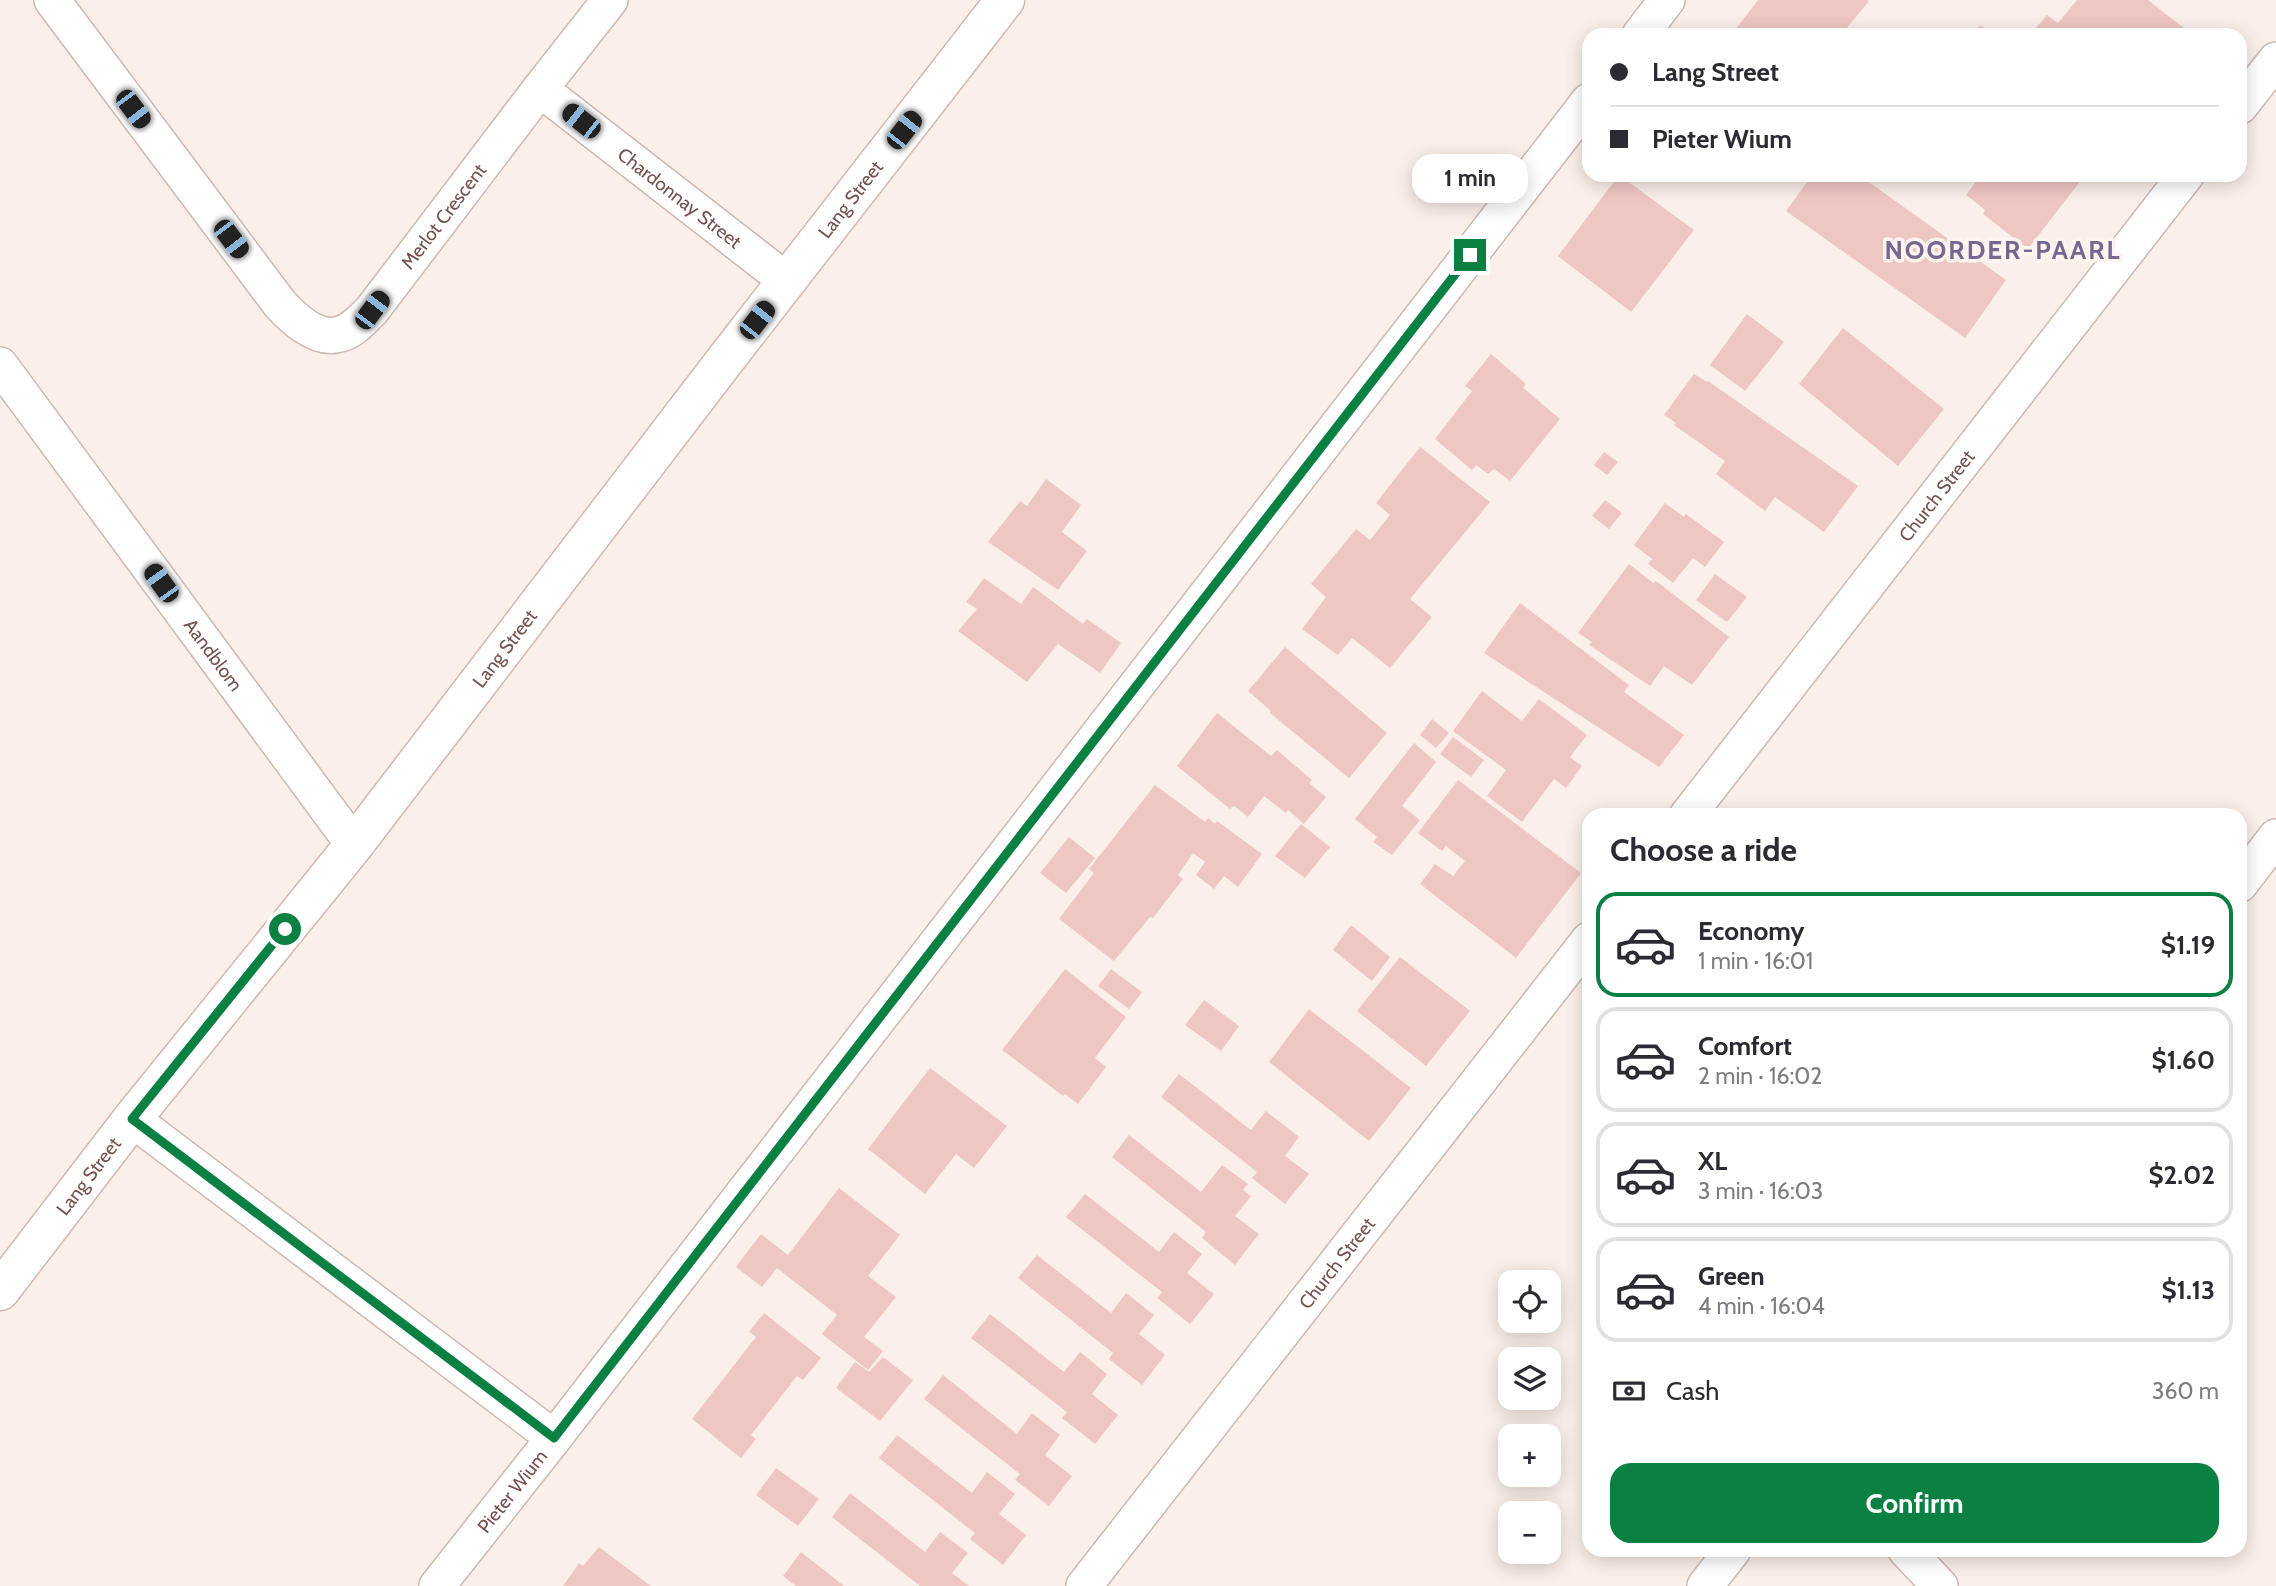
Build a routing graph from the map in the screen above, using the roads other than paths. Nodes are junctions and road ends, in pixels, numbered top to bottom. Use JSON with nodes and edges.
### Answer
{"nodes":[{"id":1,"x":52,"y":0,"type":"edge"},
{"id":2,"x":610,"y":0,"type":"edge"},
{"id":3,"x":1005,"y":0,"type":"edge"},
{"id":4,"x":1667,"y":0,"type":"edge"},
{"id":5,"x":1645,"y":28,"type":"edge"},
{"id":6,"x":2276,"y":60,"type":"edge"},
{"id":7,"x":540,"y":89,"type":"junction"},
{"id":8,"x":2247,"y":97,"type":"edge"},
{"id":9,"x":1582,"y":110,"type":"edge"},
{"id":10,"x":2181,"y":182,"type":"edge"},
{"id":11,"x":787,"y":281,"type":"junction"},
{"id":12,"x":0,"y":365,"type":"edge"},
{"id":13,"x":1693,"y":808,"type":"edge"},
{"id":14,"x":2276,"y":837,"type":"edge"},
{"id":15,"x":354,"y":845,"type":"junction"},
{"id":16,"x":2247,"y":875,"type":"edge"},
{"id":17,"x":1582,"y":949,"type":"edge"},
{"id":18,"x":132,"y":1119,"type":"junction"},
{"id":19,"x":0,"y":1291,"type":"edge"},
{"id":20,"x":554,"y":1438,"type":"junction"},
{"id":21,"x":1728,"y":1557,"type":"edge"},
{"id":22,"x":1913,"y":1557,"type":"edge"},
{"id":23,"x":437,"y":1586,"type":"edge"},
{"id":24,"x":1084,"y":1586,"type":"edge"},
{"id":25,"x":1705,"y":1586,"type":"edge"},
{"id":26,"x":1940,"y":1586,"type":"edge"}],
"edges":[{"from":1,"to":7,"type":"street","name":"Merlot Crescent"},
{"from":2,"to":7,"type":"street","name":"Merlot Crescent"},
{"from":3,"to":11,"type":"street","name":"Lang Street"},
{"from":4,"to":5,"type":"street"},
{"from":6,"to":8,"type":"street"},
{"from":7,"to":11,"type":"street","name":"Chardonnay Street"},
{"from":9,"to":20,"type":"street","name":"Pieter Wium"},
{"from":10,"to":13,"type":"street","name":"Church Street"},
{"from":11,"to":15,"type":"street","name":"Lang Street"},
{"from":12,"to":15,"type":"street","name":"Aandblom"},
{"from":14,"to":16,"type":"street"},
{"from":15,"to":18,"type":"street","name":"Lang Street"},
{"from":17,"to":24,"type":"street","name":"Church Street"},
{"from":18,"to":19,"type":"street","name":"Lang Street"},
{"from":18,"to":20,"type":"street"},
{"from":20,"to":23,"type":"street","name":"Pieter Wium"},
{"from":21,"to":25,"type":"street"},
{"from":22,"to":26,"type":"street"}]}
